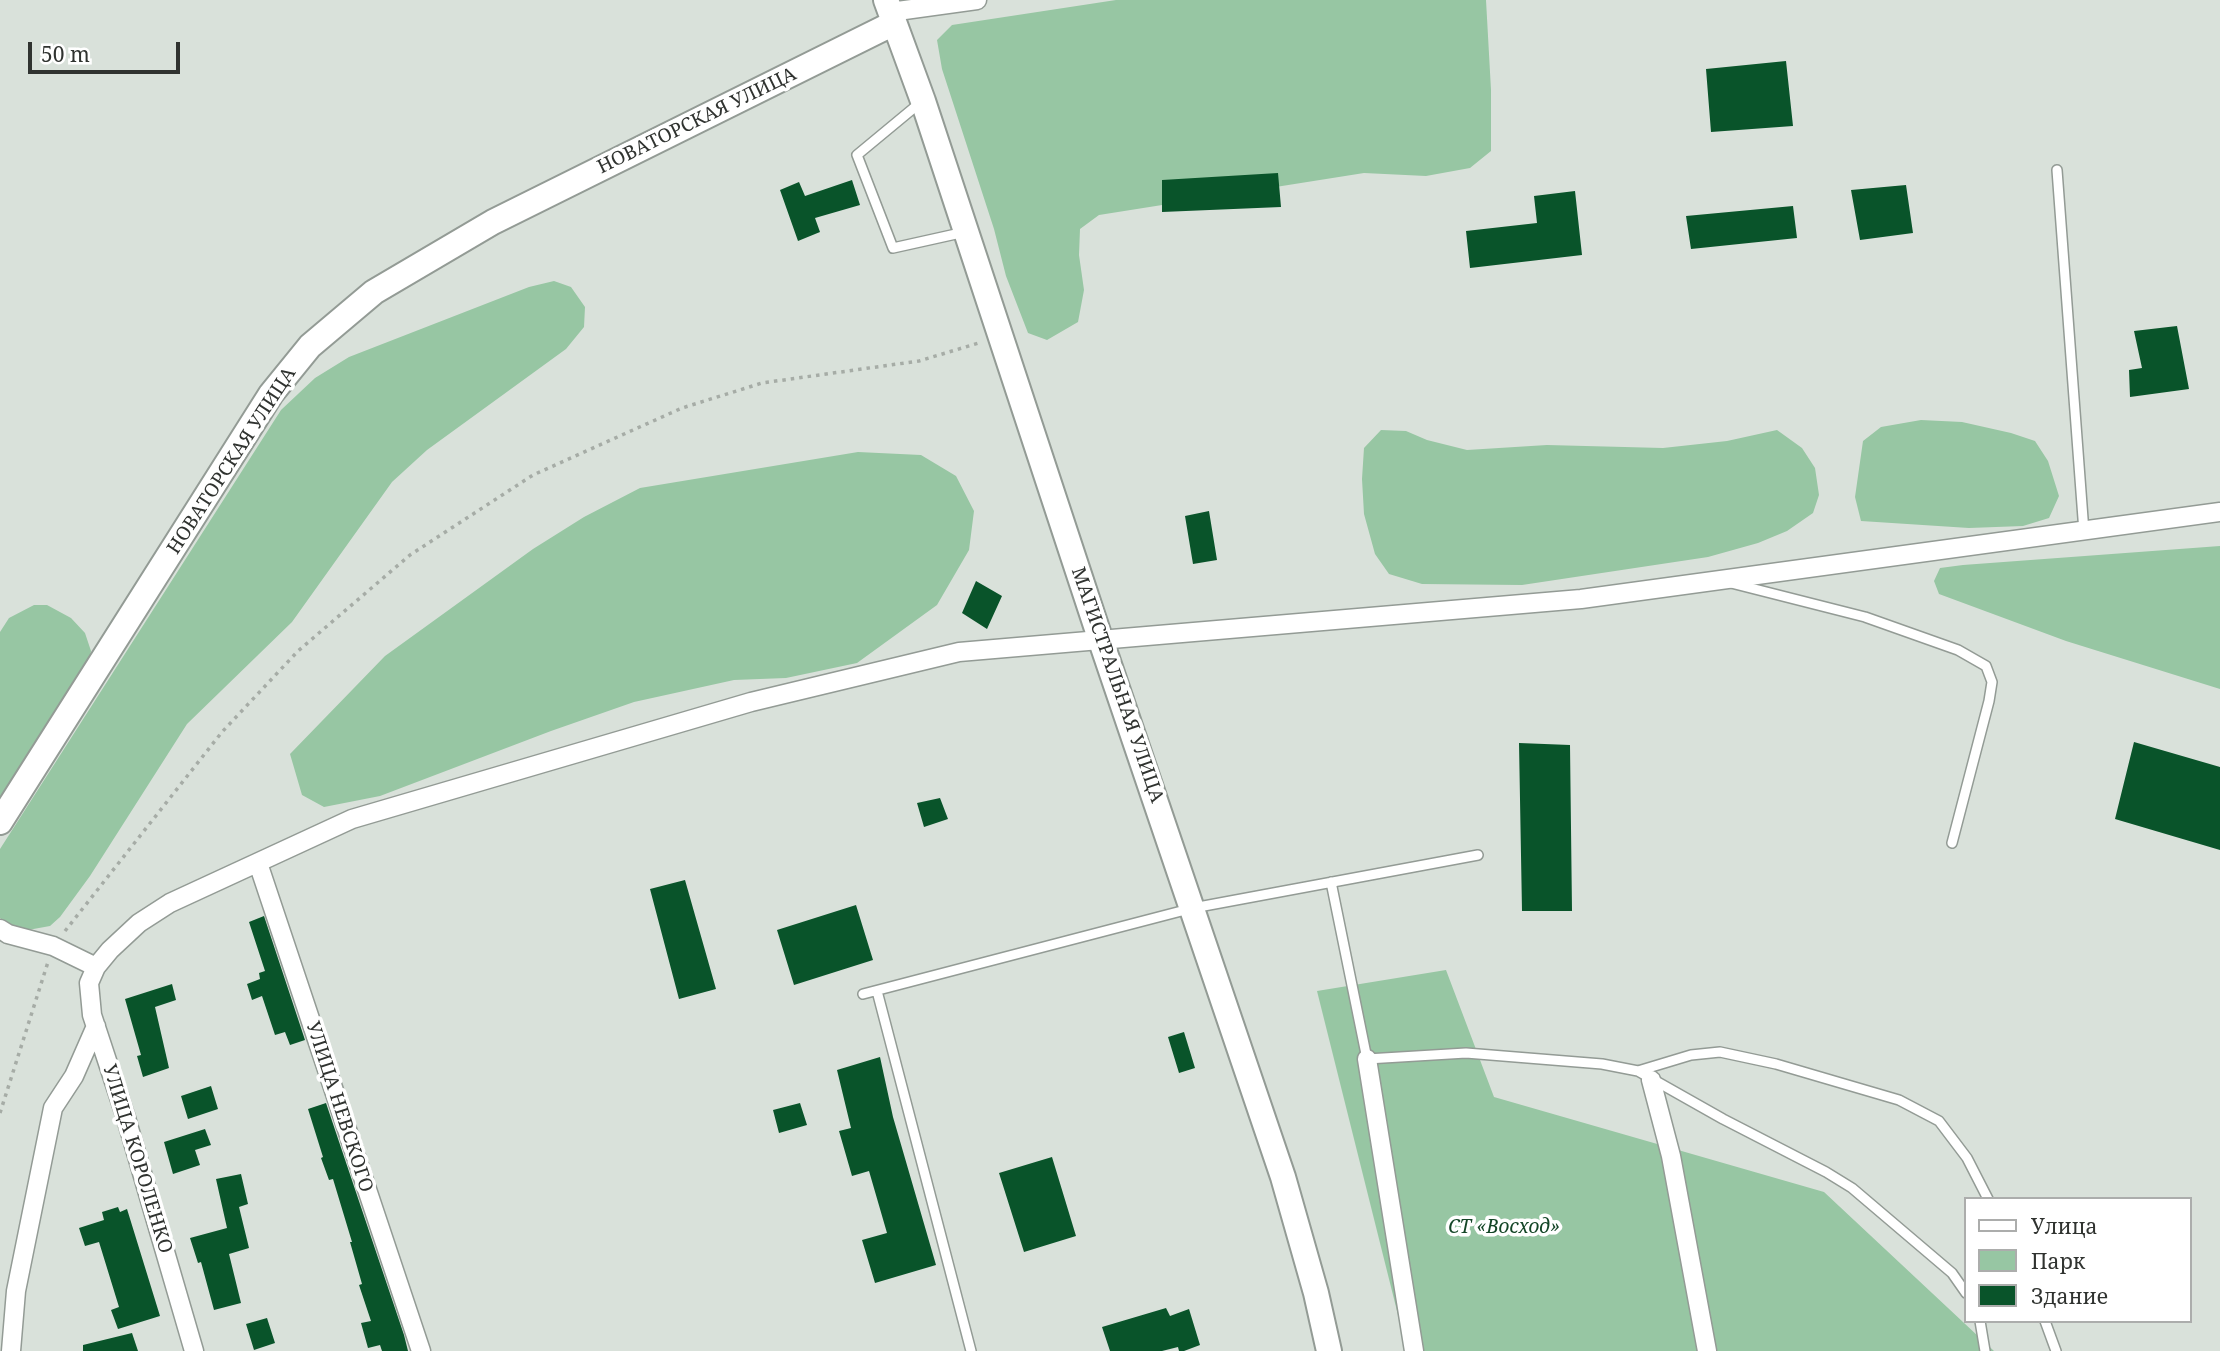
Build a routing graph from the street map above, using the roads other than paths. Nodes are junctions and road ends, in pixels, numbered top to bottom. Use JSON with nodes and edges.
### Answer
{"nodes":[{"id":1,"x":976,"y":0,"type":"edge"},
{"id":2,"x":890,"y":12,"type":"edge"},
{"id":3,"x":923,"y":101,"type":"junction"},
{"id":4,"x":2057,"y":170,"type":"dead end"},
{"id":5,"x":966,"y":232,"type":"junction"},
{"id":6,"x":2220,"y":512,"type":"edge"},
{"id":7,"x":2084,"y":532,"type":"junction"},
{"id":8,"x":1715,"y":580,"type":"junction"},
{"id":9,"x":1100,"y":638,"type":"junction"},
{"id":10,"x":0,"y":822,"type":"edge"},
{"id":11,"x":1952,"y":844,"type":"dead end"},
{"id":12,"x":1478,"y":855,"type":"dead end"},
{"id":13,"x":258,"y":863,"type":"junction"},
{"id":14,"x":1331,"y":882,"type":"junction"},
{"id":15,"x":1194,"y":908,"type":"junction"},
{"id":16,"x":0,"y":929,"type":"edge"},
{"id":17,"x":96,"y":967,"type":"junction"},
{"id":18,"x":877,"y":991,"type":"junction"},
{"id":19,"x":863,"y":994,"type":"dead end"},
{"id":20,"x":96,"y":1026,"type":"junction"},
{"id":21,"x":1367,"y":1059,"type":"junction"},
{"id":22,"x":1644,"y":1075,"type":"junction"},
{"id":23,"x":1987,"y":1197,"type":"edge"},
{"id":24,"x":1965,"y":1292,"type":"edge"},
{"id":25,"x":1980,"y":1323,"type":"edge"},
{"id":26,"x":2046,"y":1323,"type":"edge"},
{"id":27,"x":11,"y":1351,"type":"edge"},
{"id":28,"x":194,"y":1351,"type":"edge"},
{"id":29,"x":421,"y":1351,"type":"edge"},
{"id":30,"x":971,"y":1351,"type":"edge"},
{"id":31,"x":1329,"y":1351,"type":"edge"},
{"id":32,"x":1414,"y":1351,"type":"edge"},
{"id":33,"x":1707,"y":1351,"type":"edge"},
{"id":34,"x":1984,"y":1351,"type":"edge"},
{"id":35,"x":2056,"y":1351,"type":"edge"}],
"edges":[{"from":1,"to":2,"type":"street"},
{"from":2,"to":3,"type":"main road","name":"МАГИСТРАЛЬНАЯ УЛИЦА"},
{"from":2,"to":10,"type":"main road","name":"НОВАТОРСКАЯ УЛИЦА"},
{"from":3,"to":5,"type":"main road","name":"МАГИСТРАЛЬНАЯ УЛИЦА"},
{"from":3,"to":5,"type":"lane"},
{"from":4,"to":7,"type":"lane"},
{"from":5,"to":9,"type":"main road","name":"МАГИСТРАЛЬНАЯ УЛИЦА"},
{"from":6,"to":7,"type":"street"},
{"from":7,"to":8,"type":"street"},
{"from":8,"to":9,"type":"street"},
{"from":8,"to":11,"type":"lane"},
{"from":9,"to":13,"type":"street"},
{"from":9,"to":15,"type":"main road","name":"МАГИСТРАЛЬНАЯ УЛИЦА"},
{"from":12,"to":14,"type":"lane"},
{"from":13,"to":17,"type":"street"},
{"from":13,"to":29,"type":"street","name":"УЛИЦА НЕВСКОГО"},
{"from":14,"to":15,"type":"lane"},
{"from":14,"to":21,"type":"lane"},
{"from":15,"to":18,"type":"lane"},
{"from":15,"to":31,"type":"main road","name":"МАГИСТРАЛЬНАЯ УЛИЦА"},
{"from":16,"to":17,"type":"street"},
{"from":17,"to":20,"type":"street","name":"УЛИЦА КОРОЛЕНКО"},
{"from":18,"to":19,"type":"lane"},
{"from":18,"to":30,"type":"lane"},
{"from":20,"to":27,"type":"street"},
{"from":20,"to":28,"type":"street","name":"УЛИЦА КОРОЛЕНКО"},
{"from":21,"to":22,"type":"lane"},
{"from":21,"to":32,"type":"street"},
{"from":22,"to":23,"type":"lane"},
{"from":22,"to":24,"type":"lane"},
{"from":22,"to":33,"type":"street"},
{"from":25,"to":34,"type":"lane"},
{"from":26,"to":35,"type":"lane"}]}
